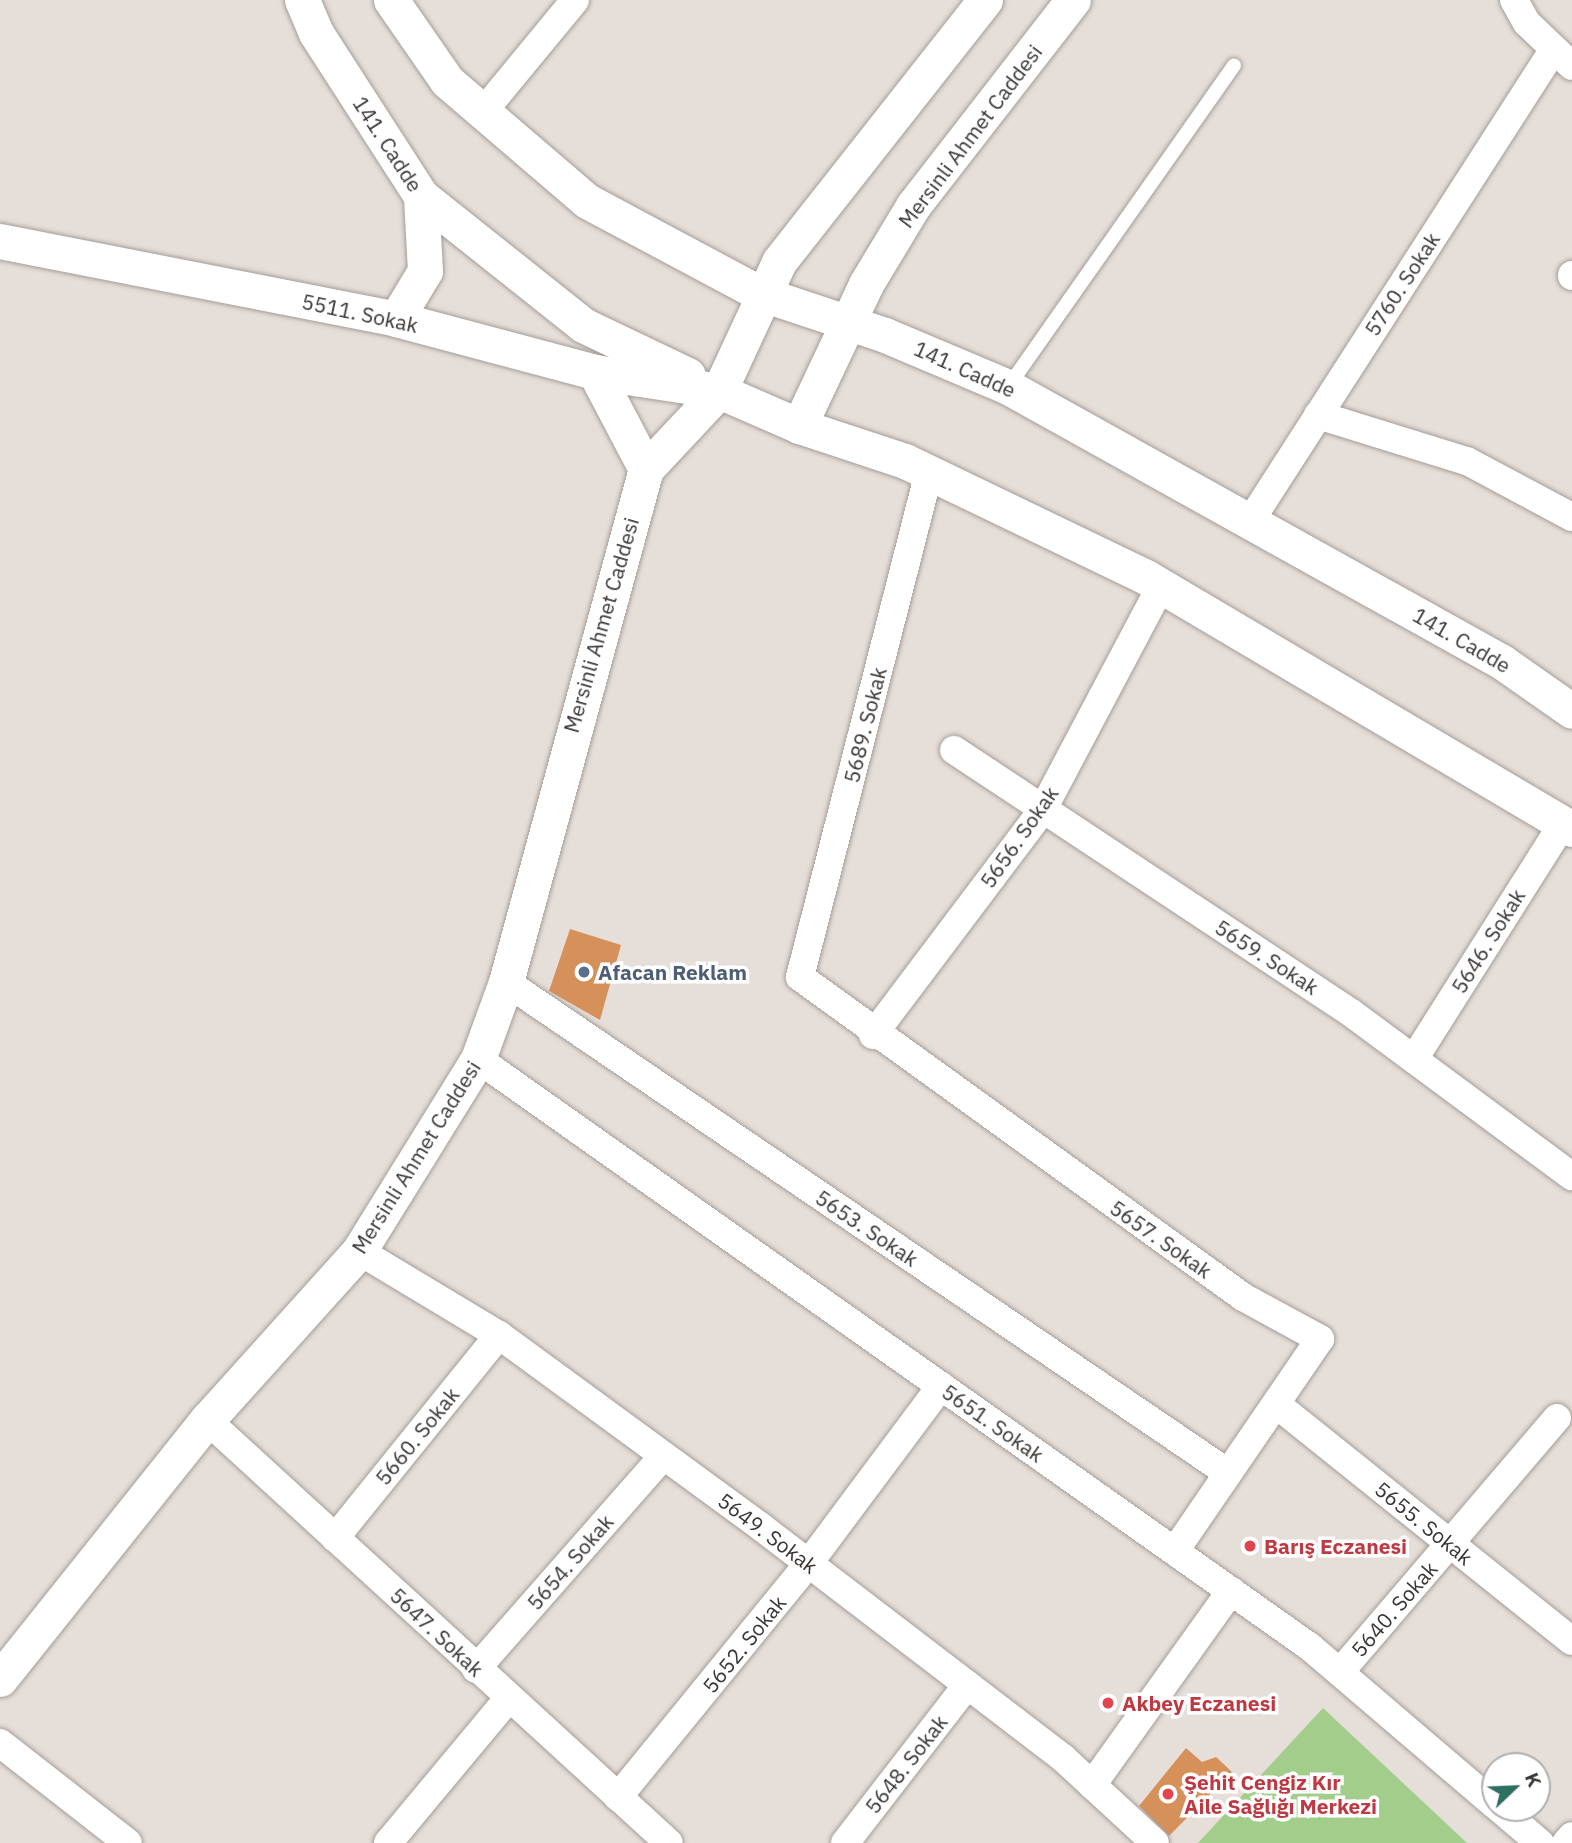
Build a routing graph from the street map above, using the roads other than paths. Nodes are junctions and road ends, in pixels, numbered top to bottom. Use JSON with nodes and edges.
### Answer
{"nodes":[{"id":1,"x":302,"y":0,"type":"edge"},
{"id":2,"x":391,"y":0,"type":"edge"},
{"id":3,"x":575,"y":0,"type":"edge"},
{"id":4,"x":985,"y":0,"type":"edge"},
{"id":5,"x":1073,"y":0,"type":"edge"},
{"id":6,"x":1514,"y":0,"type":"edge"},
{"id":7,"x":1563,"y":57,"type":"edge"},
{"id":8,"x":1234,"y":65,"type":"dead end"},
{"id":9,"x":482,"y":113,"type":"junction"},
{"id":10,"x":421,"y":197,"type":"junction"},
{"id":11,"x":0,"y":241,"type":"edge"},
{"id":12,"x":759,"y":293,"type":"junction"},
{"id":13,"x":396,"y":319,"type":"junction"},
{"id":14,"x":851,"y":325,"type":"junction"},
{"id":15,"x":595,"y":372,"type":"junction"},
{"id":16,"x":1009,"y":387,"type":"junction"},
{"id":17,"x":719,"y":391,"type":"junction"},
{"id":18,"x":1318,"y":415,"type":"junction"},
{"id":19,"x":799,"y":426,"type":"junction"},
{"id":20,"x":646,"y":469,"type":"junction"},
{"id":21,"x":929,"y":472,"type":"junction"},
{"id":22,"x":1572,"y":517,"type":"edge"},
{"id":23,"x":1251,"y":520,"type":"junction"},
{"id":24,"x":1161,"y":586,"type":"junction"},
{"id":25,"x":1572,"y":711,"type":"edge"},
{"id":26,"x":954,"y":750,"type":"dead end"},
{"id":27,"x":1044,"y":809,"type":"junction"},
{"id":28,"x":1567,"y":826,"type":"edge"},
{"id":29,"x":800,"y":977,"type":"joint"},
{"id":30,"x":506,"y":982,"type":"junction"},
{"id":31,"x":873,"y":1035,"type":"junction"},
{"id":32,"x":478,"y":1059,"type":"junction"},
{"id":33,"x":1414,"y":1059,"type":"junction"},
{"id":34,"x":1572,"y":1176,"type":"edge"},
{"id":35,"x":359,"y":1251,"type":"junction"},
{"id":36,"x":499,"y":1335,"type":"junction"},
{"id":37,"x":941,"y":1386,"type":"junction"},
{"id":38,"x":1276,"y":1404,"type":"junction"},
{"id":39,"x":1557,"y":1418,"type":"dead end"},
{"id":40,"x":207,"y":1420,"type":"junction"},
{"id":41,"x":663,"y":1456,"type":"junction"},
{"id":42,"x":1228,"y":1474,"type":"junction"},
{"id":43,"x":335,"y":1538,"type":"junction"},
{"id":44,"x":1450,"y":1544,"type":"junction"},
{"id":45,"x":1175,"y":1551,"type":"junction"},
{"id":46,"x":809,"y":1563,"type":"junction"},
{"id":47,"x":1231,"y":1591,"type":"junction"},
{"id":48,"x":1572,"y":1641,"type":"edge"},
{"id":49,"x":476,"y":1669,"type":"junction"},
{"id":50,"x":1340,"y":1672,"type":"junction"},
{"id":51,"x":0,"y":1679,"type":"edge"},
{"id":52,"x":968,"y":1685,"type":"junction"},
{"id":53,"x":509,"y":1698,"type":"junction"},
{"id":54,"x":0,"y":1743,"type":"edge"},
{"id":55,"x":1092,"y":1785,"type":"junction"},
{"id":56,"x":1481,"y":1792,"type":"edge"},
{"id":57,"x":618,"y":1797,"type":"junction"},
{"id":58,"x":1516,"y":1822,"type":"edge"},
{"id":59,"x":1572,"y":1836,"type":"edge"},
{"id":60,"x":128,"y":1843,"type":"edge"},
{"id":61,"x":388,"y":1843,"type":"edge"},
{"id":62,"x":669,"y":1843,"type":"edge"},
{"id":63,"x":845,"y":1843,"type":"edge"},
{"id":64,"x":1155,"y":1843,"type":"edge"},
{"id":65,"x":1540,"y":1843,"type":"edge"},
{"id":66,"x":1566,"y":1843,"type":"edge"}],
"edges":[{"from":1,"to":10,"type":"street","name":"141. Cadde"},
{"from":2,"to":9,"type":"street","name":"141. Cadde"},
{"from":3,"to":9,"type":"street"},
{"from":4,"to":12,"type":"street"},
{"from":5,"to":14,"type":"street","name":"Mersinli Ahmet Caddesi"},
{"from":6,"to":7,"type":"street"},
{"from":7,"to":18,"type":"street","name":"5760. Sokak"},
{"from":8,"to":16,"type":"lane"},
{"from":9,"to":12,"type":"street","name":"141. Cadde"},
{"from":10,"to":13,"type":"street"},
{"from":10,"to":17,"type":"street","name":"141. Cadde"},
{"from":11,"to":13,"type":"street","name":"5511. Sokak"},
{"from":12,"to":14,"type":"street","name":"141. Cadde"},
{"from":12,"to":17,"type":"street"},
{"from":13,"to":15,"type":"street","name":"5511. Sokak"},
{"from":14,"to":16,"type":"street","name":"141. Cadde"},
{"from":14,"to":19,"type":"street","name":"Mersinli Ahmet Caddesi"},
{"from":15,"to":17,"type":"street","name":"5511. Sokak"},
{"from":15,"to":20,"type":"street"},
{"from":16,"to":23,"type":"street","name":"141. Cadde"},
{"from":17,"to":19,"type":"street"},
{"from":17,"to":20,"type":"street","name":"Mersinli Ahmet Caddesi"},
{"from":18,"to":22,"type":"street"},
{"from":18,"to":23,"type":"street","name":"5760. Sokak"},
{"from":19,"to":21,"type":"street"},
{"from":20,"to":30,"type":"street","name":"Mersinli Ahmet Caddesi"},
{"from":21,"to":24,"type":"street"},
{"from":21,"to":29,"type":"street","name":"5689. Sokak"},
{"from":23,"to":25,"type":"street","name":"141. Cadde"},
{"from":24,"to":27,"type":"street","name":"5656. Sokak"},
{"from":24,"to":28,"type":"street"},
{"from":26,"to":27,"type":"street","name":"5659. Sokak"},
{"from":27,"to":31,"type":"street","name":"5656. Sokak"},
{"from":27,"to":33,"type":"street","name":"5659. Sokak"},
{"from":28,"to":33,"type":"street","name":"5646. Sokak"},
{"from":29,"to":31,"type":"street","name":"5657. Sokak"},
{"from":30,"to":32,"type":"street","name":"Mersinli Ahmet Caddesi"},
{"from":30,"to":42,"type":"street","name":"5653. Sokak"},
{"from":31,"to":38,"type":"street","name":"5657. Sokak"},
{"from":32,"to":35,"type":"street","name":"Mersinli Ahmet Caddesi"},
{"from":32,"to":37,"type":"street","name":"5651. Sokak"},
{"from":33,"to":34,"type":"street","name":"5659. Sokak"},
{"from":35,"to":36,"type":"street","name":"5649. Sokak"},
{"from":35,"to":40,"type":"street","name":"Mersinli Ahmet Caddesi"},
{"from":36,"to":41,"type":"street","name":"5649. Sokak"},
{"from":36,"to":43,"type":"street","name":"5660. Sokak"},
{"from":37,"to":45,"type":"street","name":"5651. Sokak"},
{"from":37,"to":46,"type":"street","name":"5652. Sokak"},
{"from":38,"to":42,"type":"street","name":"5657. Sokak"},
{"from":38,"to":44,"type":"street","name":"5655. Sokak"},
{"from":39,"to":44,"type":"street","name":"5640. Sokak"},
{"from":40,"to":43,"type":"street","name":"5647. Sokak"},
{"from":40,"to":51,"type":"street","name":"Mersinli Ahmet Caddesi"},
{"from":41,"to":46,"type":"street","name":"5649. Sokak"},
{"from":41,"to":49,"type":"street","name":"5654. Sokak"},
{"from":42,"to":45,"type":"street","name":"5657. Sokak"},
{"from":43,"to":49,"type":"street","name":"5647. Sokak"},
{"from":44,"to":48,"type":"street","name":"5655. Sokak"},
{"from":44,"to":50,"type":"street","name":"5640. Sokak"},
{"from":45,"to":47,"type":"street","name":"5651. Sokak"},
{"from":46,"to":52,"type":"street","name":"5649. Sokak"},
{"from":46,"to":57,"type":"street","name":"5652. Sokak"},
{"from":47,"to":50,"type":"street","name":"5651. Sokak"},
{"from":47,"to":55,"type":"street"},
{"from":49,"to":53,"type":"street","name":"5647. Sokak"},
{"from":50,"to":56,"type":"street","name":"5651. Sokak"},
{"from":52,"to":55,"type":"street","name":"5649. Sokak"},
{"from":52,"to":63,"type":"street","name":"5648. Sokak"},
{"from":53,"to":57,"type":"street","name":"5647. Sokak"},
{"from":53,"to":61,"type":"street"},
{"from":54,"to":60,"type":"street"},
{"from":55,"to":64,"type":"street","name":"5649. Sokak"},
{"from":57,"to":62,"type":"street","name":"5647. Sokak"},
{"from":58,"to":65,"type":"street","name":"5651. Sokak"},
{"from":59,"to":66,"type":"street"}]}
